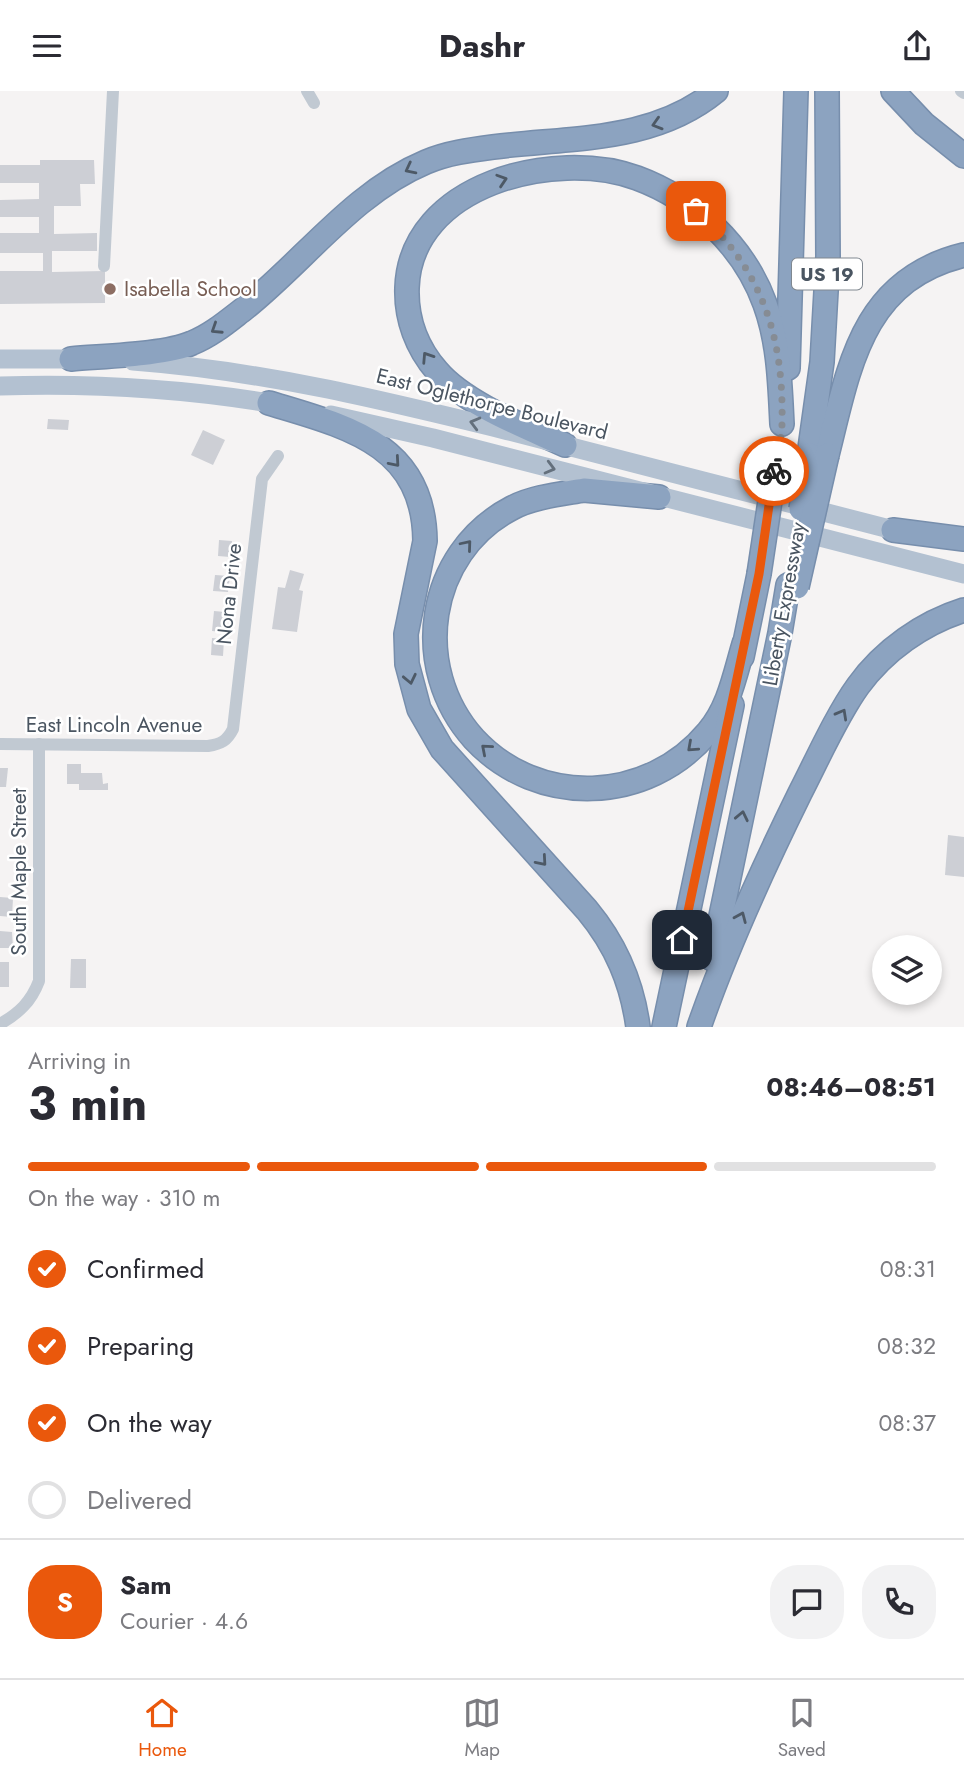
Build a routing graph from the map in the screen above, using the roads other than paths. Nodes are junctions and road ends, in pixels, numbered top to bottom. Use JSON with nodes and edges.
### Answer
{"nodes":[{"id":1,"x":113,"y":91,"type":"edge"},
{"id":2,"x":307,"y":91,"type":"edge"},
{"id":3,"x":716,"y":91,"type":"edge"},
{"id":4,"x":796,"y":91,"type":"edge"},
{"id":5,"x":827,"y":91,"type":"edge"},
{"id":6,"x":893,"y":91,"type":"edge"},
{"id":7,"x":314,"y":103,"type":"dead end"},
{"id":8,"x":964,"y":156,"type":"edge"},
{"id":9,"x":964,"y":255,"type":"edge"},
{"id":10,"x":104,"y":266,"type":"dead end"},
{"id":11,"x":0,"y":359,"type":"edge"},
{"id":12,"x":71,"y":359,"type":"junction"},
{"id":13,"x":0,"y":386,"type":"edge"},
{"id":14,"x":269,"y":403,"type":"junction"},
{"id":15,"x":782,"y":424,"type":"junction"},
{"id":16,"x":565,"y":445,"type":"junction"},
{"id":17,"x":818,"y":455,"type":"junction"},
{"id":18,"x":278,"y":456,"type":"dead end"},
{"id":19,"x":659,"y":497,"type":"junction"},
{"id":20,"x":893,"y":530,"type":"junction"},
{"id":21,"x":964,"y":539,"type":"edge"},
{"id":22,"x":964,"y":548,"type":"edge"},
{"id":23,"x":964,"y":574,"type":"edge"},
{"id":24,"x":964,"y":610,"type":"edge"},
{"id":25,"x":744,"y":645,"type":"junction"},
{"id":26,"x":227,"y":739,"type":"joint"},
{"id":27,"x":0,"y":744,"type":"edge"},
{"id":28,"x":39,"y":744,"type":"junction"},
{"id":29,"x":0,"y":1024,"type":"edge"},
{"id":30,"x":638,"y":1027,"type":"edge"},
{"id":31,"x":664,"y":1027,"type":"edge"},
{"id":32,"x":699,"y":1027,"type":"edge"}],
"edges":[{"from":1,"to":10,"type":"street"},
{"from":2,"to":7,"type":"street"},
{"from":3,"to":12,"type":"highway","one_way":true},
{"from":4,"to":15,"type":"highway","name":"Liberty Expressway","number":"US 19"},
{"from":5,"to":17,"type":"highway","number":"US 19"},
{"from":6,"to":8,"type":"highway"},
{"from":9,"to":17,"type":"highway"},
{"from":11,"to":12,"type":"main road","name":"East Oglethorpe Boulevard"},
{"from":16,"to":12,"type":"main road","name":"East Oglethorpe Boulevard","one_way":true},
{"from":13,"to":14,"type":"main road"},
{"from":14,"to":19,"type":"main road","one_way":true},
{"from":14,"to":30,"type":"highway","one_way":true},
{"from":16,"to":15,"type":"highway","one_way":true},
{"from":15,"to":25,"type":"highway","name":"Liberty Expressway","number":"US 19","bridge":true},
{"from":16,"to":20,"type":"main road","name":"East Oglethorpe Boulevard"},
{"from":32,"to":17,"type":"highway","name":"Liberty Expressway","one_way":true,"bridge":true},
{"from":18,"to":26,"type":"street","name":"Nona Drive"},
{"from":19,"to":23,"type":"main road"},
{"from":25,"to":19,"type":"highway","one_way":true},
{"from":20,"to":21,"type":"highway"},
{"from":20,"to":22,"type":"main road","name":"East Oglethorpe Boulevard"},
{"from":32,"to":24,"type":"highway","one_way":true},
{"from":25,"to":31,"type":"highway","name":"Liberty Expressway","number":"US 19"},
{"from":26,"to":28,"type":"street","name":"East Lincoln Avenue"},
{"from":27,"to":28,"type":"street","name":"East Lincoln Avenue"},
{"from":28,"to":29,"type":"street","name":"South Maple Street"}]}
